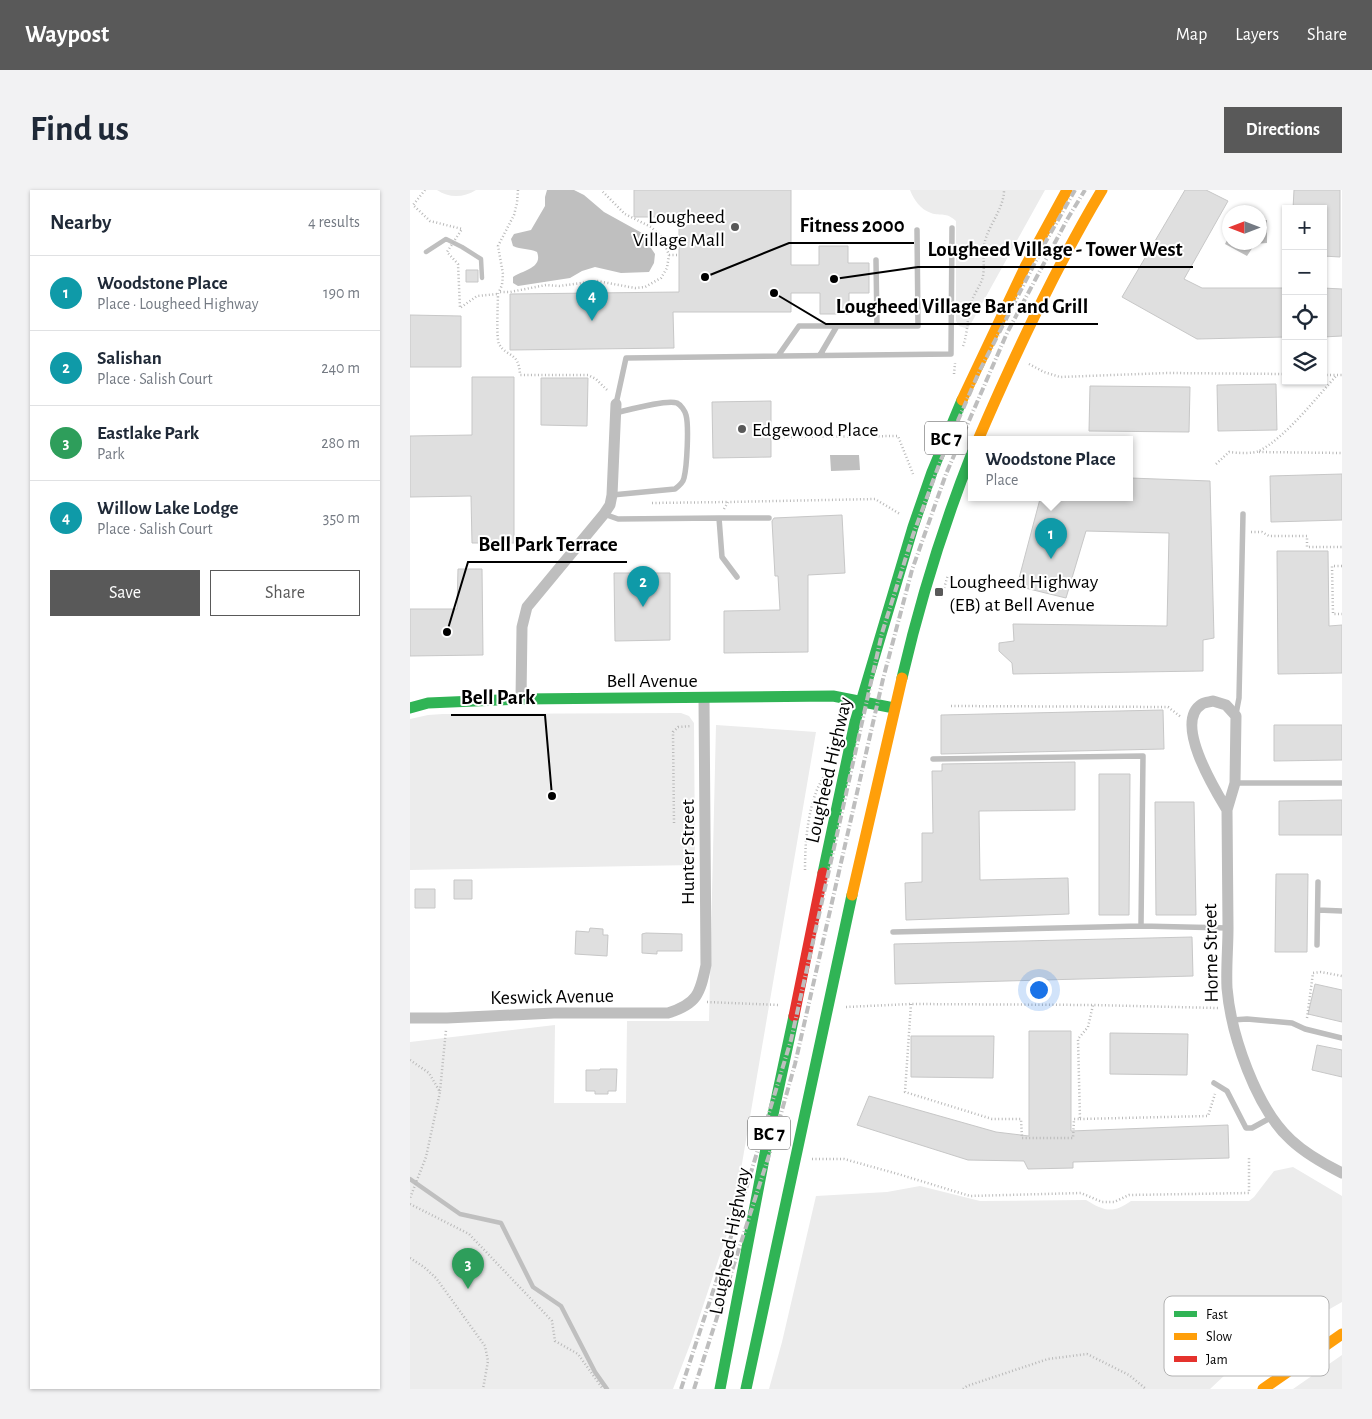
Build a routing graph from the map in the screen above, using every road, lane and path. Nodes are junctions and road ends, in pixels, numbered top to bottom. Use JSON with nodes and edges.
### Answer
{"nodes":[{"id":1,"x":425,"y":190,"type":"edge"},
{"id":2,"x":518,"y":190,"type":"edge"},
{"id":3,"x":601,"y":190,"type":"edge"},
{"id":4,"x":1004,"y":190,"type":"edge"},
{"id":5,"x":1067,"y":190,"type":"edge"},
{"id":6,"x":1102,"y":190,"type":"edge"},
{"id":7,"x":952,"y":228,"type":"dead end"},
{"id":8,"x":917,"y":230,"type":"dead end"},
{"id":9,"x":669,"y":255,"type":"junction"},
{"id":10,"x":679,"y":255,"type":"dead end"},
{"id":11,"x":876,"y":260,"type":"dead end"},
{"id":12,"x":499,"y":293,"type":"junction"},
{"id":13,"x":837,"y":326,"type":"junction"},
{"id":14,"x":876,"y":326,"type":"junction"},
{"id":15,"x":960,"y":352,"type":"dead end"},
{"id":16,"x":820,"y":355,"type":"junction"},
{"id":17,"x":778,"y":356,"type":"junction"},
{"id":18,"x":957,"y":358,"type":"dead end"},
{"id":19,"x":1028,"y":363,"type":"dead end"},
{"id":20,"x":954,"y":374,"type":"dead end"},
{"id":21,"x":1282,"y":374,"type":"edge"},
{"id":22,"x":1337,"y":375,"type":"junction"},
{"id":23,"x":1342,"y":375,"type":"edge"},
{"id":24,"x":1327,"y":376,"type":"edge"},
{"id":25,"x":616,"y":408,"type":"junction"},
{"id":26,"x":980,"y":436,"type":"edge"},
{"id":27,"x":784,"y":437,"type":"dead end"},
{"id":28,"x":1258,"y":452,"type":"junction"},
{"id":29,"x":1342,"y":453,"type":"edge"},
{"id":30,"x":968,"y":464,"type":"edge"},
{"id":31,"x":1216,"y":464,"type":"dead end"},
{"id":32,"x":913,"y":474,"type":"dead end"},
{"id":33,"x":612,"y":495,"type":"junction"},
{"id":34,"x":728,"y":502,"type":"junction"},
{"id":35,"x":644,"y":503,"type":"dead end"},
{"id":36,"x":604,"y":514,"type":"junction"},
{"id":37,"x":900,"y":514,"type":"dead end"},
{"id":38,"x":1243,"y":514,"type":"dead end"},
{"id":39,"x":719,"y":518,"type":"junction"},
{"id":40,"x":769,"y":518,"type":"dead end"},
{"id":41,"x":1242,"y":532,"type":"junction"},
{"id":42,"x":1342,"y":546,"type":"edge"},
{"id":43,"x":1342,"y":566,"type":"edge"},
{"id":44,"x":737,"y":577,"type":"dead end"},
{"id":45,"x":1342,"y":614,"type":"edge"},
{"id":46,"x":704,"y":699,"type":"junction"},
{"id":47,"x":521,"y":700,"type":"junction"},
{"id":48,"x":862,"y":702,"type":"junction"},
{"id":49,"x":951,"y":706,"type":"dead end"},
{"id":50,"x":410,"y":708,"type":"edge"},
{"id":51,"x":894,"y":708,"type":"junction"},
{"id":52,"x":1236,"y":716,"type":"junction"},
{"id":53,"x":1183,"y":719,"type":"dead end"},
{"id":54,"x":694,"y":726,"type":"dead end"},
{"id":55,"x":933,"y":759,"type":"dead end"},
{"id":56,"x":1342,"y":782,"type":"edge"},
{"id":57,"x":1235,"y":783,"type":"junction"},
{"id":58,"x":1227,"y":810,"type":"junction"},
{"id":59,"x":674,"y":822,"type":"dead end"},
{"id":60,"x":1318,"y":882,"type":"dead end"},
{"id":61,"x":1318,"y":910,"type":"junction"},
{"id":62,"x":1342,"y":911,"type":"edge"},
{"id":63,"x":1141,"y":926,"type":"junction"},
{"id":64,"x":1228,"y":928,"type":"junction"},
{"id":65,"x":893,"y":932,"type":"dead end"},
{"id":66,"x":1317,"y":945,"type":"dead end"},
{"id":67,"x":1342,"y":976,"type":"edge"},
{"id":68,"x":692,"y":1001,"type":"junction"},
{"id":69,"x":911,"y":1004,"type":"junction"},
{"id":70,"x":783,"y":1005,"type":"dead end"},
{"id":71,"x":1093,"y":1005,"type":"junction"},
{"id":72,"x":841,"y":1008,"type":"dead end"},
{"id":73,"x":1229,"y":1008,"type":"junction"},
{"id":74,"x":410,"y":1018,"type":"edge"},
{"id":75,"x":447,"y":1018,"type":"junction"},
{"id":76,"x":1232,"y":1020,"type":"junction"},
{"id":77,"x":1305,"y":1029,"type":"junction"},
{"id":78,"x":1342,"y":1038,"type":"edge"},
{"id":79,"x":410,"y":1060,"type":"edge"},
{"id":80,"x":1216,"y":1084,"type":"joint"},
{"id":81,"x":440,"y":1092,"type":"junction"},
{"id":82,"x":1272,"y":1117,"type":"junction"},
{"id":83,"x":1080,"y":1119,"type":"junction"},
{"id":84,"x":1249,"y":1156,"type":"dead end"},
{"id":85,"x":808,"y":1159,"type":"dead end"},
{"id":86,"x":1342,"y":1173,"type":"edge"},
{"id":87,"x":410,"y":1198,"type":"edge"},
{"id":88,"x":410,"y":1204,"type":"edge"},
{"id":89,"x":410,"y":1258,"type":"edge"},
{"id":90,"x":1342,"y":1334,"type":"edge"},
{"id":91,"x":1329,"y":1343,"type":"edge"},
{"id":92,"x":1281,"y":1376,"type":"edge"},
{"id":93,"x":483,"y":1389,"type":"edge"},
{"id":94,"x":603,"y":1389,"type":"edge"},
{"id":95,"x":720,"y":1389,"type":"edge"},
{"id":96,"x":746,"y":1389,"type":"edge"},
{"id":97,"x":964,"y":1389,"type":"edge"},
{"id":98,"x":1146,"y":1389,"type":"edge"},
{"id":99,"x":1262,"y":1389,"type":"edge"}],
"edges":[{"from":1,"to":12,"type":"path"},
{"from":2,"to":12,"type":"path"},
{"from":3,"to":9,"type":"path"},
{"from":4,"to":15,"type":"path"},
{"from":5,"to":48,"type":"main road","name":"Lougheed Highway","number":"BC 7"},
{"from":6,"to":26,"type":"main road","number":"BC 7"},
{"from":7,"to":16,"type":"lane"},
{"from":8,"to":14,"type":"lane"},
{"from":9,"to":10,"type":"path"},
{"from":9,"to":12,"type":"path"},
{"from":11,"to":14,"type":"lane"},
{"from":12,"to":25,"type":"path"},
{"from":13,"to":14,"type":"lane"},
{"from":13,"to":16,"type":"lane"},
{"from":13,"to":17,"type":"lane"},
{"from":16,"to":17,"type":"lane"},
{"from":17,"to":25,"type":"lane"},
{"from":18,"to":20,"type":"path"},
{"from":19,"to":21,"type":"path"},
{"from":22,"to":23,"type":"path"},
{"from":22,"to":24,"type":"path"},
{"from":22,"to":28,"type":"path"},
{"from":25,"to":33,"type":"street"},
{"from":25,"to":33,"type":"lane"},
{"from":27,"to":32,"type":"path"},
{"from":28,"to":29,"type":"path"},
{"from":28,"to":31,"type":"path"},
{"from":30,"to":51,"type":"main road","number":"BC 7"},
{"from":33,"to":36,"type":"street"},
{"from":34,"to":35,"type":"path"},
{"from":34,"to":37,"type":"path"},
{"from":34,"to":39,"type":"path"},
{"from":36,"to":39,"type":"lane"},
{"from":36,"to":47,"type":"street"},
{"from":38,"to":41,"type":"lane"},
{"from":39,"to":40,"type":"lane"},
{"from":39,"to":44,"type":"lane"},
{"from":41,"to":42,"type":"path"},
{"from":41,"to":52,"type":"lane"},
{"from":43,"to":45,"type":"path"},
{"from":46,"to":47,"type":"main road","name":"Bell Avenue"},
{"from":46,"to":48,"type":"main road","name":"Bell Avenue"},
{"from":46,"to":68,"type":"street","name":"Hunter Street"},
{"from":47,"to":50,"type":"main road","name":"Bell Avenue"},
{"from":48,"to":51,"type":"main road","name":"Bell Avenue"},
{"from":48,"to":95,"type":"main road","name":"Lougheed Highway","number":"BC 7"},
{"from":49,"to":53,"type":"path"},
{"from":51,"to":96,"type":"main road","number":"BC 7"},
{"from":52,"to":57,"type":"street","name":"Horne Street"},
{"from":52,"to":58,"type":"street","name":"Horne Street"},
{"from":54,"to":59,"type":"path"},
{"from":55,"to":63,"type":"lane"},
{"from":56,"to":57,"type":"lane"},
{"from":57,"to":58,"type":"street","name":"Horne Street"},
{"from":58,"to":64,"type":"street","name":"Horne Street"},
{"from":60,"to":61,"type":"lane"},
{"from":61,"to":62,"type":"lane"},
{"from":61,"to":66,"type":"lane"},
{"from":63,"to":64,"type":"lane"},
{"from":63,"to":65,"type":"lane"},
{"from":64,"to":73,"type":"street","name":"Horne Street"},
{"from":67,"to":77,"type":"path"},
{"from":68,"to":70,"type":"path"},
{"from":68,"to":75,"type":"street","name":"Keswick Avenue"},
{"from":69,"to":71,"type":"path"},
{"from":69,"to":72,"type":"path"},
{"from":69,"to":83,"type":"path"},
{"from":71,"to":73,"type":"path"},
{"from":71,"to":83,"type":"path"},
{"from":73,"to":76,"type":"street","name":"Horne Street"},
{"from":74,"to":75,"type":"street","name":"Keswick Avenue"},
{"from":75,"to":81,"type":"path"},
{"from":76,"to":77,"type":"lane"},
{"from":76,"to":82,"type":"street","name":"Horne Street"},
{"from":77,"to":78,"type":"lane"},
{"from":79,"to":81,"type":"path"},
{"from":80,"to":82,"type":"lane"},
{"from":80,"to":83,"type":"path"},
{"from":81,"to":87,"type":"path"},
{"from":82,"to":86,"type":"street","name":"Horne Street"},
{"from":84,"to":85,"type":"path"},
{"from":88,"to":94,"type":"path"},
{"from":89,"to":93,"type":"path"},
{"from":90,"to":91,"type":"main road"},
{"from":92,"to":99,"type":"main road"},
{"from":97,"to":98,"type":"path"}]}
